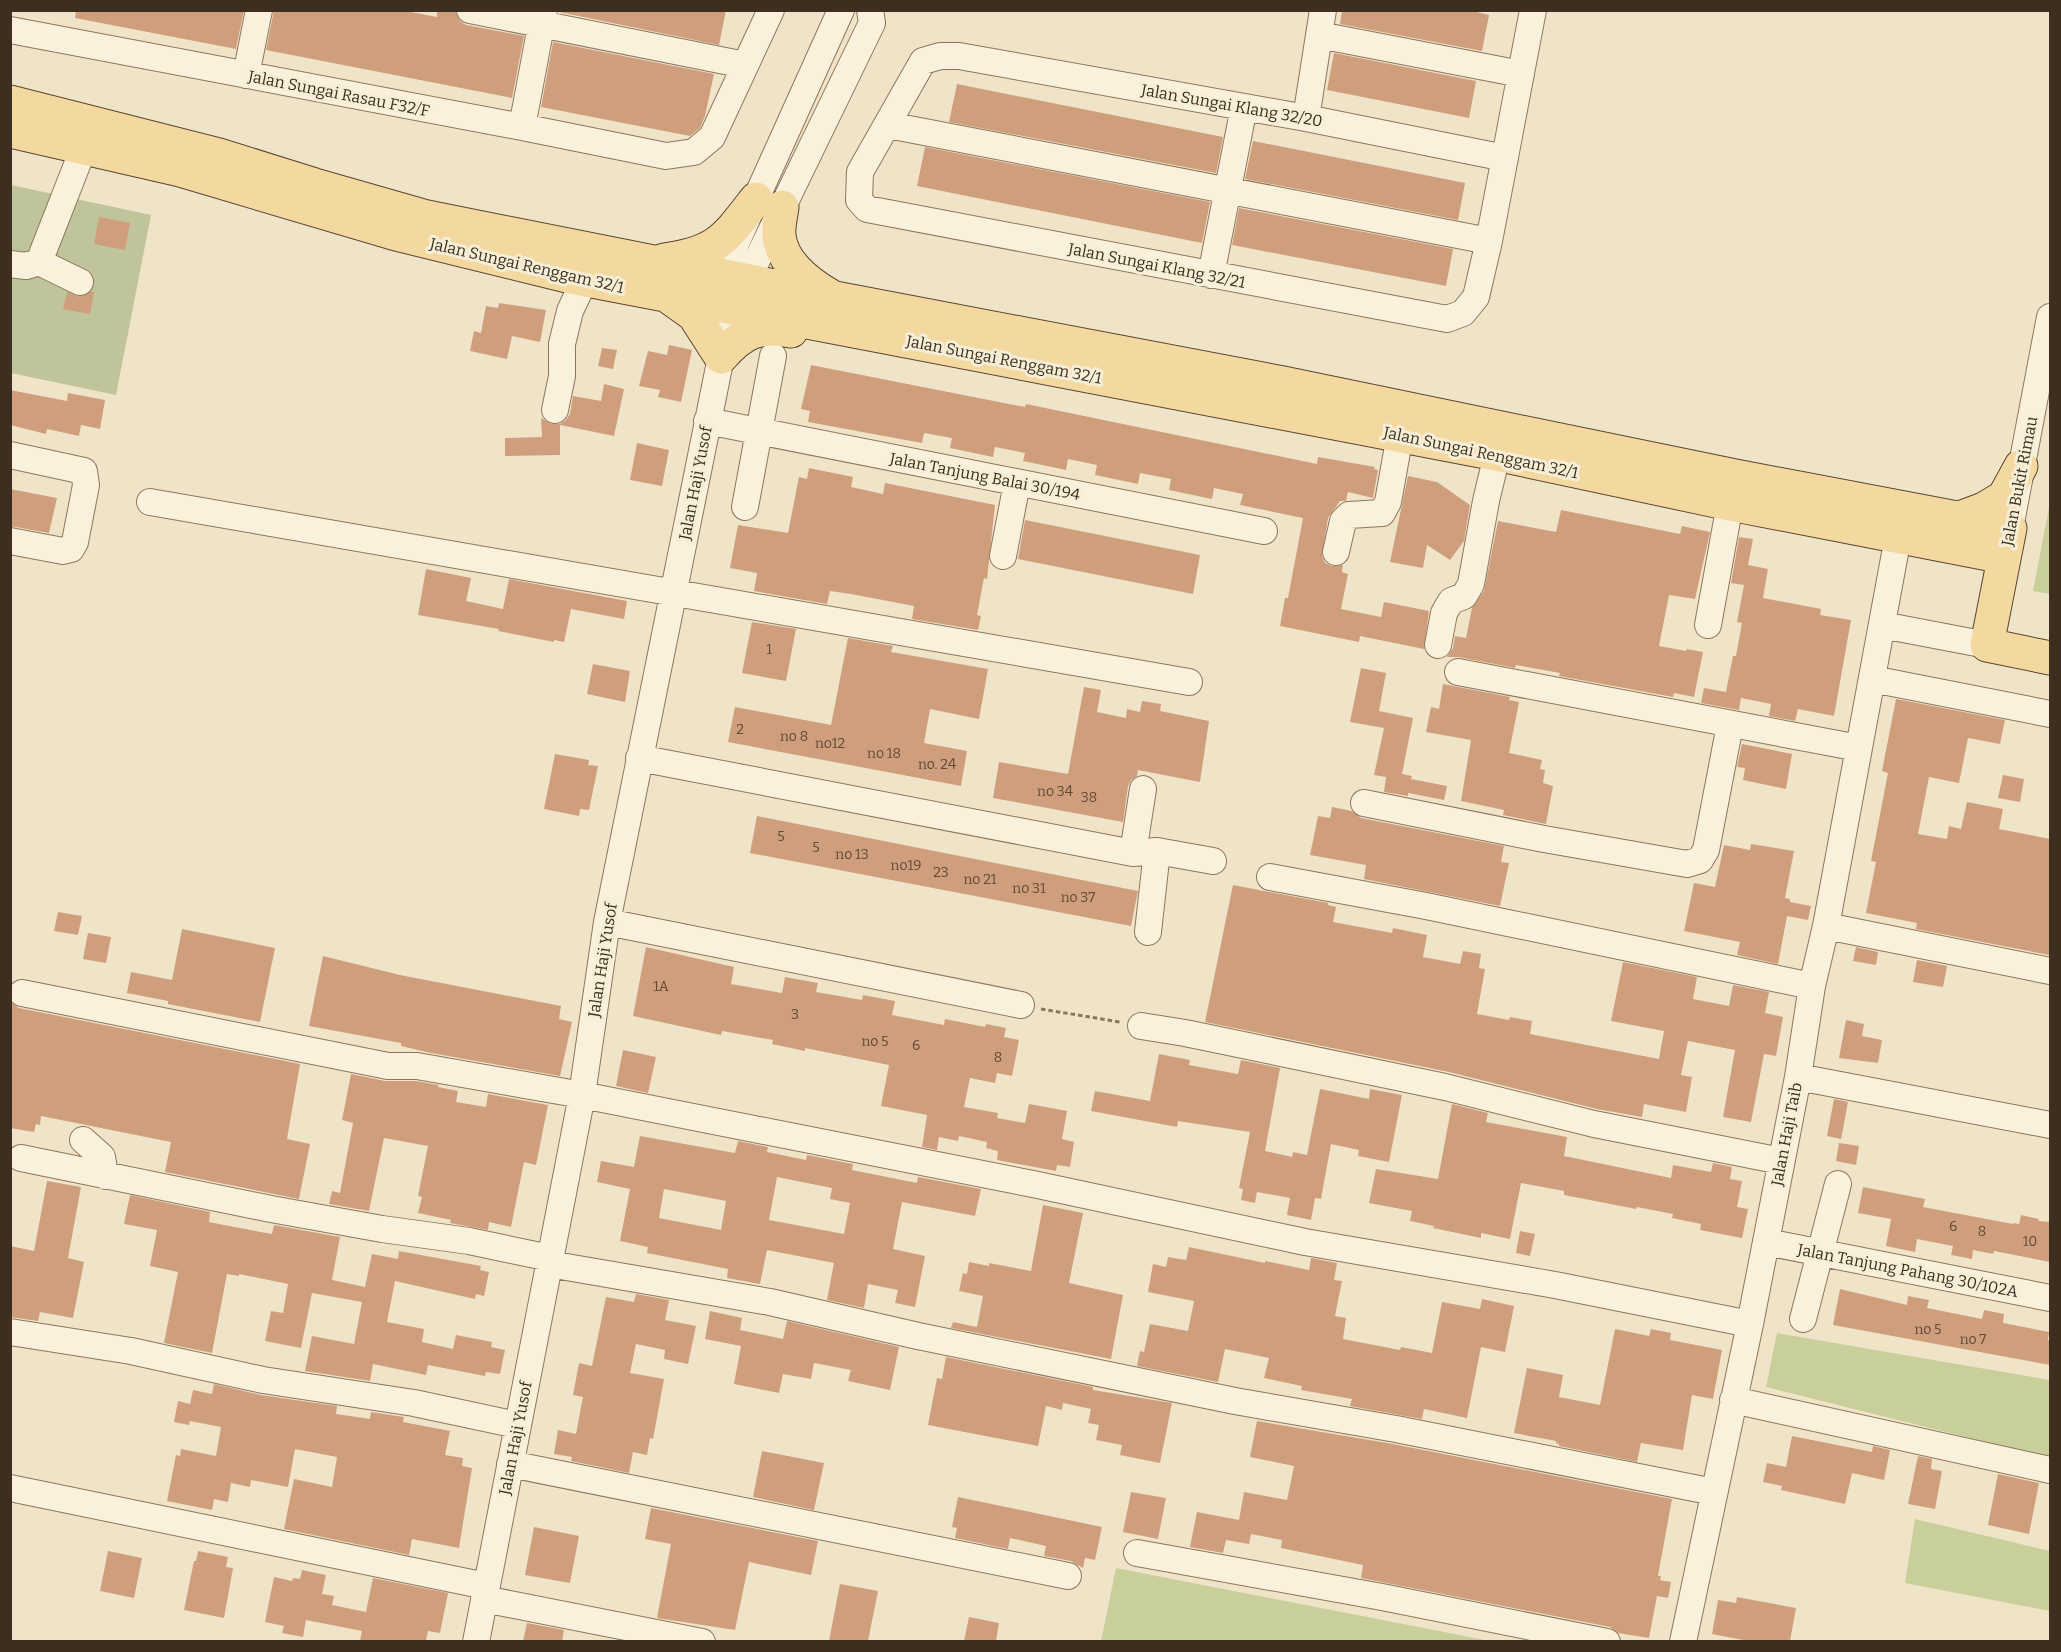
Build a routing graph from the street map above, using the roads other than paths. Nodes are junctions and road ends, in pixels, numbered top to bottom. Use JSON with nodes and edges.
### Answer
{"nodes":[{"id":1,"x":259,"y":10,"type":"edge"},
{"id":2,"x":470,"y":10,"type":"edge"},
{"id":3,"x":771,"y":10,"type":"edge"},
{"id":4,"x":841,"y":10,"type":"edge"},
{"id":5,"x":870,"y":10,"type":"edge"},
{"id":6,"x":1533,"y":10,"type":"edge"},
{"id":7,"x":543,"y":17,"type":"edge"},
{"id":8,"x":1321,"y":23,"type":"edge"},
{"id":9,"x":10,"y":30,"type":"edge"},
{"id":10,"x":745,"y":65,"type":"junction"},
{"id":11,"x":1521,"y":74,"type":"junction"},
{"id":12,"x":246,"y":75,"type":"junction"},
{"id":13,"x":10,"y":102,"type":"edge"},
{"id":14,"x":1244,"y":107,"type":"junction"},
{"id":15,"x":1306,"y":118,"type":"junction"},
{"id":16,"x":888,"y":125,"type":"junction"},
{"id":17,"x":522,"y":127,"type":"junction"},
{"id":18,"x":10,"y":131,"type":"edge"},
{"id":19,"x":84,"y":147,"type":"junction"},
{"id":20,"x":1505,"y":158,"type":"junction"},
{"id":21,"x":1227,"y":190,"type":"junction"},
{"id":22,"x":769,"y":203,"type":"junction"},
{"id":23,"x":1489,"y":241,"type":"junction"},
{"id":24,"x":39,"y":262,"type":"junction"},
{"id":25,"x":647,"y":262,"type":"junction"},
{"id":26,"x":10,"y":264,"type":"edge"},
{"id":27,"x":1211,"y":275,"type":"junction"},
{"id":28,"x":585,"y":279,"type":"junction"},
{"id":29,"x":80,"y":282,"type":"dead end"},
{"id":30,"x":732,"y":292,"type":"junction"},
{"id":31,"x":665,"y":295,"type":"junction"},
{"id":32,"x":835,"y":298,"type":"junction"},
{"id":33,"x":2050,"y":317,"type":"edge"},
{"id":34,"x":774,"y":356,"type":"dead end"},
{"id":35,"x":721,"y":357,"type":"junction"},
{"id":36,"x":993,"y":357,"type":"junction"},
{"id":37,"x":555,"y":410,"type":"dead end"},
{"id":38,"x":707,"y":421,"type":"junction"},
{"id":39,"x":759,"y":430,"type":"junction"},
{"id":40,"x":1447,"y":430,"type":"junction"},
{"id":41,"x":1400,"y":435,"type":"junction"},
{"id":42,"x":10,"y":455,"type":"edge"},
{"id":43,"x":1497,"y":455,"type":"junction"},
{"id":44,"x":2021,"y":466,"type":"junction"},
{"id":45,"x":1017,"y":483,"type":"junction"},
{"id":46,"x":1733,"y":490,"type":"junction"},
{"id":47,"x":150,"y":502,"type":"dead end"},
{"id":48,"x":745,"y":507,"type":"dead end"},
{"id":49,"x":1960,"y":518,"type":"junction"},
{"id":50,"x":1264,"y":531,"type":"dead end"},
{"id":51,"x":1898,"y":537,"type":"junction"},
{"id":52,"x":10,"y":541,"type":"edge"},
{"id":53,"x":2007,"y":542,"type":"junction"},
{"id":54,"x":1336,"y":552,"type":"dead end"},
{"id":55,"x":1003,"y":556,"type":"dead end"},
{"id":56,"x":674,"y":592,"type":"junction"},
{"id":57,"x":1708,"y":625,"type":"dead end"},
{"id":58,"x":1882,"y":625,"type":"junction"},
{"id":59,"x":1438,"y":645,"type":"dead end"},
{"id":60,"x":1987,"y":645,"type":"junction"},
{"id":61,"x":2050,"y":658,"type":"edge"},
{"id":62,"x":1458,"y":672,"type":"dead end"},
{"id":63,"x":1872,"y":679,"type":"junction"},
{"id":64,"x":1189,"y":682,"type":"dead end"},
{"id":65,"x":2050,"y":714,"type":"edge"},
{"id":66,"x":1730,"y":724,"type":"junction"},
{"id":67,"x":1859,"y":748,"type":"junction"},
{"id":68,"x":639,"y":758,"type":"junction"},
{"id":69,"x":1143,"y":789,"type":"dead end"},
{"id":70,"x":1364,"y":802,"type":"dead end"},
{"id":71,"x":1145,"y":852,"type":"junction"},
{"id":72,"x":1213,"y":861,"type":"dead end"},
{"id":73,"x":1270,"y":877,"type":"dead end"},
{"id":74,"x":607,"y":922,"type":"junction"},
{"id":75,"x":1826,"y":926,"type":"junction"},
{"id":76,"x":1148,"y":932,"type":"dead end"},
{"id":77,"x":2050,"y":971,"type":"edge"},
{"id":78,"x":1812,"y":986,"type":"junction"},
{"id":79,"x":67,"y":987,"type":"dead end"},
{"id":80,"x":22,"y":993,"type":"dead end"},
{"id":81,"x":1021,"y":1005,"type":"road end"},
{"id":82,"x":1141,"y":1026,"type":"road end"},
{"id":83,"x":417,"y":1066,"type":"junction"},
{"id":84,"x":1798,"y":1077,"type":"junction"},
{"id":85,"x":582,"y":1095,"type":"junction"},
{"id":86,"x":2050,"y":1125,"type":"edge"},
{"id":87,"x":83,"y":1140,"type":"dead end"},
{"id":88,"x":21,"y":1158,"type":"dead end"},
{"id":89,"x":1780,"y":1161,"type":"junction"},
{"id":90,"x":105,"y":1176,"type":"junction"},
{"id":91,"x":1838,"y":1184,"type":"dead end"},
{"id":92,"x":1766,"y":1242,"type":"junction"},
{"id":93,"x":1821,"y":1254,"type":"junction"},
{"id":94,"x":549,"y":1261,"type":"junction"},
{"id":95,"x":2050,"y":1298,"type":"edge"},
{"id":96,"x":1803,"y":1319,"type":"dead end"},
{"id":97,"x":1750,"y":1324,"type":"junction"},
{"id":98,"x":10,"y":1332,"type":"edge"},
{"id":99,"x":1733,"y":1400,"type":"junction"},
{"id":100,"x":517,"y":1425,"type":"junction"},
{"id":101,"x":510,"y":1464,"type":"junction"},
{"id":102,"x":2050,"y":1470,"type":"edge"},
{"id":103,"x":10,"y":1488,"type":"edge"},
{"id":104,"x":1714,"y":1492,"type":"junction"},
{"id":105,"x":1137,"y":1553,"type":"dead end"},
{"id":106,"x":1068,"y":1576,"type":"dead end"},
{"id":107,"x":485,"y":1593,"type":"junction"},
{"id":108,"x":476,"y":1641,"type":"edge"},
{"id":109,"x":702,"y":1641,"type":"edge"},
{"id":110,"x":1607,"y":1641,"type":"edge"},
{"id":111,"x":1683,"y":1641,"type":"edge"}],
"edges":[{"from":1,"to":12,"type":"street"},
{"from":2,"to":7,"type":"street"},
{"from":3,"to":10,"type":"street"},
{"from":4,"to":22,"type":"street"},
{"from":5,"to":22,"type":"street"},
{"from":6,"to":11,"type":"street"},
{"from":7,"to":10,"type":"street"},
{"from":7,"to":17,"type":"street"},
{"from":8,"to":11,"type":"street"},
{"from":8,"to":15,"type":"street"},
{"from":9,"to":12,"type":"street","name":"Jalan Sungai Rasau F32/F"},
{"from":10,"to":17,"type":"street","name":"Jalan Sungai Rasau F32/F"},
{"from":11,"to":20,"type":"street"},
{"from":12,"to":17,"type":"street","name":"Jalan Sungai Rasau F32/F"},
{"from":13,"to":25,"type":"main road","name":"Jalan Sungai Renggam 32/1"},
{"from":14,"to":15,"type":"street","name":"Jalan Sungai Klang 32/20"},
{"from":14,"to":16,"type":"street","name":"Jalan Sungai Klang 32/20"},
{"from":14,"to":21,"type":"street"},
{"from":15,"to":20,"type":"street","name":"Jalan Sungai Klang 32/20"},
{"from":16,"to":21,"type":"street"},
{"from":16,"to":27,"type":"street","name":"Jalan Sungai Klang 32/21"},
{"from":18,"to":19,"type":"main road","name":"Jalan Sungai Renggam 32/1"},
{"from":19,"to":24,"type":"street"},
{"from":19,"to":28,"type":"main road","name":"Jalan Sungai Renggam 32/1"},
{"from":20,"to":23,"type":"street"},
{"from":21,"to":23,"type":"street"},
{"from":21,"to":27,"type":"street"},
{"from":22,"to":25,"type":"main road"},
{"from":22,"to":30,"type":"street"},
{"from":22,"to":32,"type":"main road"},
{"from":23,"to":27,"type":"street","name":"Jalan Sungai Klang 32/21"},
{"from":24,"to":26,"type":"street"},
{"from":24,"to":29,"type":"street"},
{"from":25,"to":30,"type":"main road","name":"Jalan Sungai Renggam 32/1"},
{"from":28,"to":31,"type":"main road","name":"Jalan Sungai Renggam 32/1"},
{"from":28,"to":37,"type":"street"},
{"from":30,"to":31,"type":"main road","name":"Jalan Sungai Renggam 32/1"},
{"from":30,"to":32,"type":"main road","name":"Jalan Sungai Renggam 32/1"},
{"from":30,"to":35,"type":"street","name":"Jalan Haji Yusof"},
{"from":30,"to":36,"type":"main road","name":"Jalan Sungai Renggam 32/1"},
{"from":31,"to":35,"type":"main road"},
{"from":32,"to":40,"type":"main road","name":"Jalan Sungai Renggam 32/1"},
{"from":33,"to":44,"type":"street","name":"Jalan Bukit Rimau"},
{"from":34,"to":39,"type":"street"},
{"from":35,"to":36,"type":"main road"},
{"from":35,"to":38,"type":"street","name":"Jalan Haji Yusof"},
{"from":36,"to":41,"type":"main road","name":"Jalan Sungai Renggam 32/1"},
{"from":38,"to":39,"type":"street","name":"Jalan Tanjung Balai 30/194"},
{"from":38,"to":56,"type":"street","name":"Jalan Haji Yusof"},
{"from":39,"to":45,"type":"street","name":"Jalan Tanjung Balai 30/194"},
{"from":39,"to":48,"type":"street"},
{"from":40,"to":41,"type":"main road","name":"Jalan Sungai Renggam 32/1"},
{"from":40,"to":43,"type":"main road","name":"Jalan Sungai Renggam 32/1"},
{"from":40,"to":46,"type":"main road","name":"Jalan Sungai Renggam 32/1"},
{"from":41,"to":54,"type":"street"},
{"from":42,"to":52,"type":"street"},
{"from":43,"to":46,"type":"main road","name":"Jalan Sungai Renggam 32/1"},
{"from":43,"to":59,"type":"street"},
{"from":44,"to":49,"type":"main road"},
{"from":44,"to":53,"type":"street","name":"Jalan Bukit Rimau"},
{"from":45,"to":50,"type":"street","name":"Jalan Tanjung Balai 30/194"},
{"from":45,"to":55,"type":"street"},
{"from":46,"to":49,"type":"main road","name":"Jalan Sungai Renggam 32/1"},
{"from":46,"to":51,"type":"main road","name":"Jalan Sungai Renggam 32/1"},
{"from":46,"to":57,"type":"street"},
{"from":47,"to":56,"type":"street"},
{"from":49,"to":53,"type":"main road","name":"Jalan Sungai Renggam 32/1"},
{"from":51,"to":53,"type":"main road","name":"Jalan Sungai Renggam 32/1"},
{"from":51,"to":58,"type":"street","name":"Jalan Haji Taib"},
{"from":53,"to":60,"type":"main road","name":"Jalan Bukit Rimau"},
{"from":56,"to":64,"type":"street"},
{"from":56,"to":68,"type":"street","name":"Jalan Haji Yusof"},
{"from":58,"to":60,"type":"street"},
{"from":58,"to":63,"type":"street","name":"Jalan Haji Taib"},
{"from":60,"to":61,"type":"main road"},
{"from":62,"to":66,"type":"street"},
{"from":63,"to":65,"type":"street"},
{"from":63,"to":67,"type":"street","name":"Jalan Haji Taib"},
{"from":66,"to":67,"type":"street"},
{"from":66,"to":70,"type":"street"},
{"from":67,"to":75,"type":"street","name":"Jalan Haji Taib"},
{"from":68,"to":71,"type":"street"},
{"from":68,"to":74,"type":"street","name":"Jalan Haji Yusof"},
{"from":69,"to":71,"type":"street"},
{"from":71,"to":72,"type":"street"},
{"from":71,"to":76,"type":"street"},
{"from":73,"to":78,"type":"street"},
{"from":74,"to":81,"type":"street"},
{"from":74,"to":85,"type":"street","name":"Jalan Haji Yusof"},
{"from":75,"to":77,"type":"street"},
{"from":75,"to":78,"type":"street","name":"Jalan Haji Taib"},
{"from":78,"to":84,"type":"street","name":"Jalan Haji Taib"},
{"from":79,"to":83,"type":"street"},
{"from":80,"to":83,"type":"street"},
{"from":82,"to":89,"type":"street"},
{"from":83,"to":85,"type":"street"},
{"from":84,"to":86,"type":"street"},
{"from":84,"to":89,"type":"street","name":"Jalan Haji Taib"},
{"from":85,"to":94,"type":"street","name":"Jalan Haji Yusof"},
{"from":85,"to":97,"type":"street"},
{"from":87,"to":90,"type":"street"},
{"from":88,"to":90,"type":"street"},
{"from":89,"to":92,"type":"street","name":"Jalan Haji Taib"},
{"from":90,"to":94,"type":"street"},
{"from":91,"to":93,"type":"street"},
{"from":92,"to":93,"type":"street","name":"Jalan Tanjung Pahang 30/102A"},
{"from":92,"to":97,"type":"street","name":"Jalan Haji Taib"},
{"from":93,"to":95,"type":"street","name":"Jalan Tanjung Pahang 30/102A"},
{"from":93,"to":96,"type":"street"},
{"from":94,"to":100,"type":"street","name":"Jalan Haji Yusof"},
{"from":94,"to":104,"type":"street"},
{"from":97,"to":99,"type":"street","name":"Jalan Haji Taib"},
{"from":98,"to":100,"type":"street"},
{"from":99,"to":102,"type":"street"},
{"from":99,"to":104,"type":"street","name":"Jalan Haji Taib"},
{"from":100,"to":101,"type":"street","name":"Jalan Haji Yusof"},
{"from":101,"to":106,"type":"street"},
{"from":101,"to":107,"type":"street","name":"Jalan Haji Yusof"},
{"from":103,"to":107,"type":"street"},
{"from":104,"to":111,"type":"street","name":"Jalan Haji Taib"},
{"from":105,"to":110,"type":"street"},
{"from":107,"to":108,"type":"street","name":"Jalan Haji Yusof"},
{"from":107,"to":109,"type":"street"}]}
